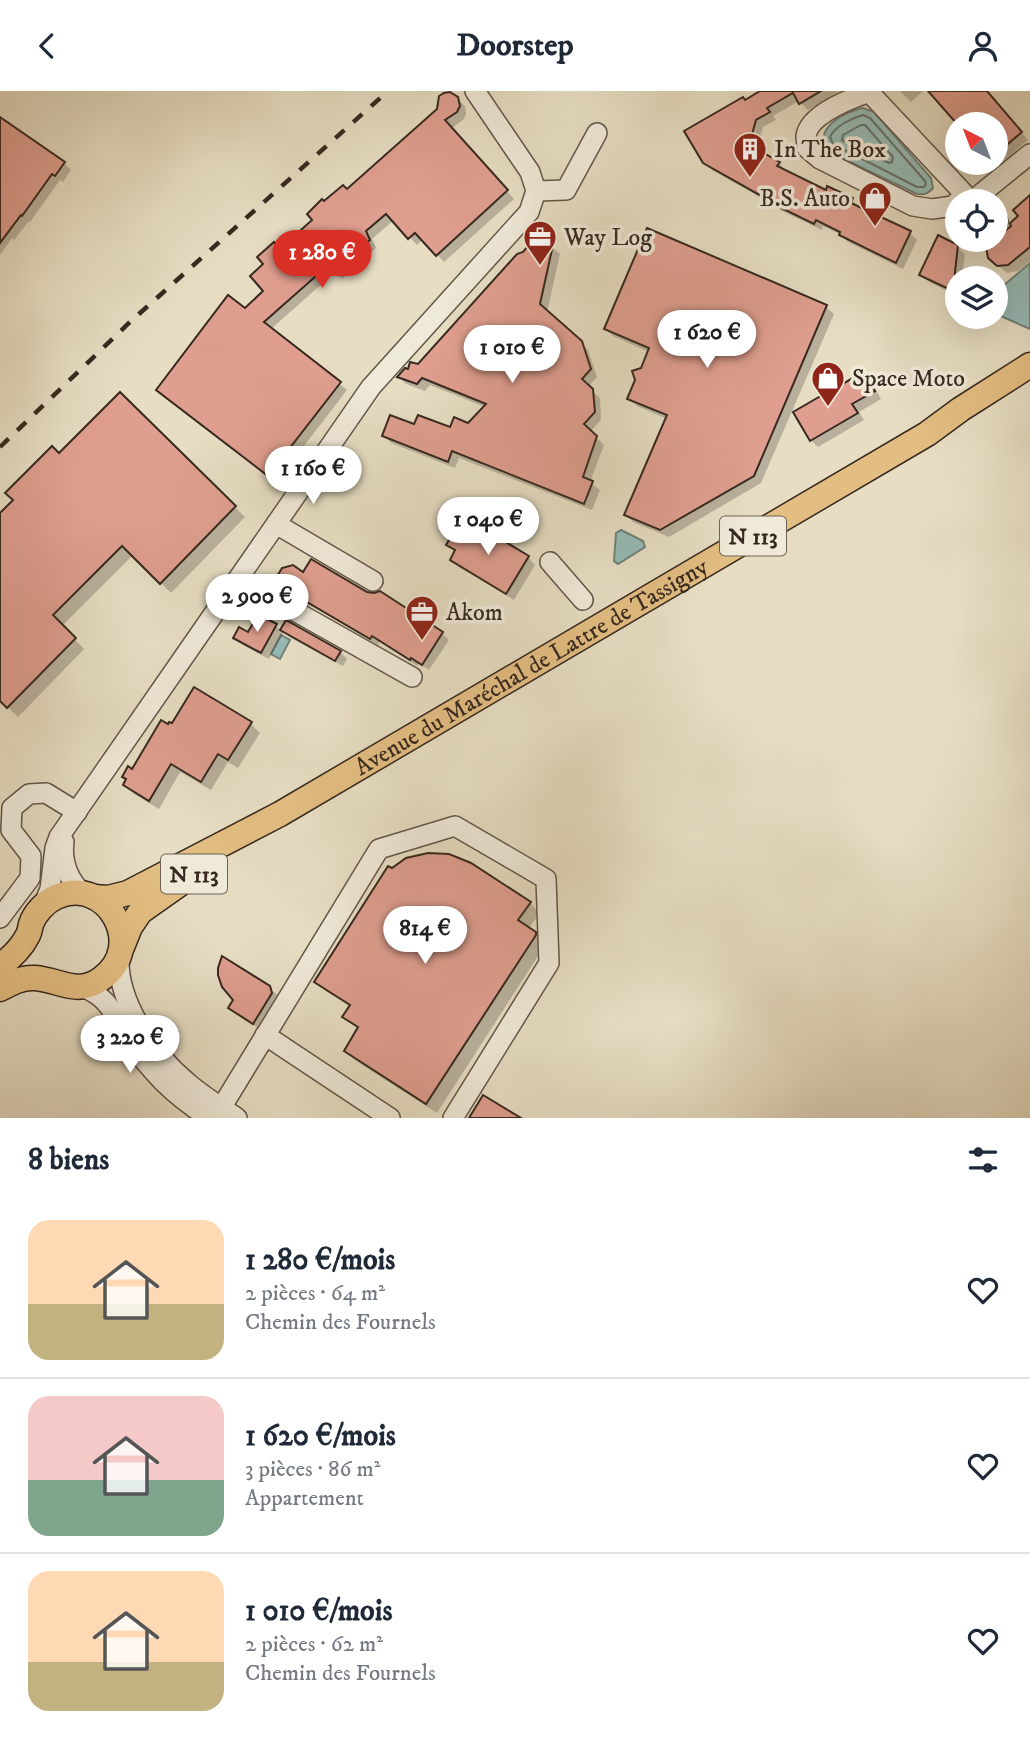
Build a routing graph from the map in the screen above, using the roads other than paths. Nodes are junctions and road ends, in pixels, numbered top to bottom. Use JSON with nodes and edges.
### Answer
{"nodes":[{"id":1,"x":475,"y":91,"type":"edge"},
{"id":2,"x":597,"y":133,"type":"dead end"},
{"id":3,"x":1030,"y":154,"type":"edge"},
{"id":4,"x":984,"y":189,"type":"edge"},
{"id":5,"x":536,"y":191,"type":"junction"},
{"id":6,"x":970,"y":200,"type":"edge"},
{"id":7,"x":1030,"y":365,"type":"edge"},
{"id":8,"x":1030,"y":380,"type":"edge"},
{"id":9,"x":927,"y":434,"type":"junction"},
{"id":10,"x":276,"y":524,"type":"junction"},
{"id":11,"x":550,"y":562,"type":"dead end"},
{"id":12,"x":238,"y":579,"type":"junction"},
{"id":13,"x":373,"y":581,"type":"dead end"},
{"id":14,"x":583,"y":600,"type":"dead end"},
{"id":15,"x":412,"y":677,"type":"dead end"},
{"id":16,"x":280,"y":814,"type":"junction"},
{"id":17,"x":75,"y":815,"type":"junction"},
{"id":18,"x":89,"y":895,"type":"junction"},
{"id":19,"x":43,"y":906,"type":"junction"},
{"id":20,"x":0,"y":918,"type":"edge"},
{"id":21,"x":28,"y":935,"type":"junction"},
{"id":22,"x":120,"y":952,"type":"junction"},
{"id":23,"x":0,"y":966,"type":"edge"},
{"id":24,"x":54,"y":982,"type":"junction"},
{"id":25,"x":81,"y":987,"type":"junction"},
{"id":26,"x":0,"y":989,"type":"edge"},
{"id":27,"x":265,"y":1035,"type":"junction"},
{"id":28,"x":221,"y":1115,"type":"edge"},
{"id":29,"x":390,"y":1118,"type":"edge"},
{"id":30,"x":453,"y":1118,"type":"edge"}],
"edges":[{"from":1,"to":5,"type":"street"},
{"from":2,"to":5,"type":"street"},
{"from":3,"to":4,"type":"street"},
{"from":5,"to":10,"type":"street"},
{"from":6,"to":6,"type":"street"},
{"from":7,"to":9,"type":"main road","name":"Avenue du Maréchal de Lattre de Tassigny","number":"N 113"},
{"from":8,"to":9,"type":"main road","name":"Avenue du Maréchal de Lattre de Tassigny","number":"N 113"},
{"from":9,"to":16,"type":"main road","name":"Avenue du Maréchal de Lattre de Tassigny","number":"N 113"},
{"from":10,"to":12,"type":"street"},
{"from":10,"to":13,"type":"street"},
{"from":11,"to":14,"type":"street"},
{"from":12,"to":15,"type":"street"},
{"from":12,"to":17,"type":"street"},
{"from":16,"to":18,"type":"main road","name":"Avenue du Maréchal de Lattre de Tassigny","number":"N 113"},
{"from":16,"to":22,"type":"main road","name":"Avenue du Maréchal de Lattre de Tassigny","number":"N 113"},
{"from":17,"to":18,"type":"street"},
{"from":17,"to":19,"type":"street"},
{"from":17,"to":20,"type":"street"},
{"from":18,"to":19,"type":"main road"},
{"from":18,"to":22,"type":"main road"},
{"from":19,"to":21,"type":"main road"},
{"from":21,"to":23,"type":"main road"},
{"from":21,"to":24,"type":"main road"},
{"from":22,"to":25,"type":"main road"},
{"from":22,"to":28,"type":"street"},
{"from":24,"to":25,"type":"main road"},
{"from":24,"to":26,"type":"main road"},
{"from":25,"to":28,"type":"street"},
{"from":27,"to":28,"type":"street"},
{"from":27,"to":29,"type":"street"},
{"from":27,"to":30,"type":"street"}]}
